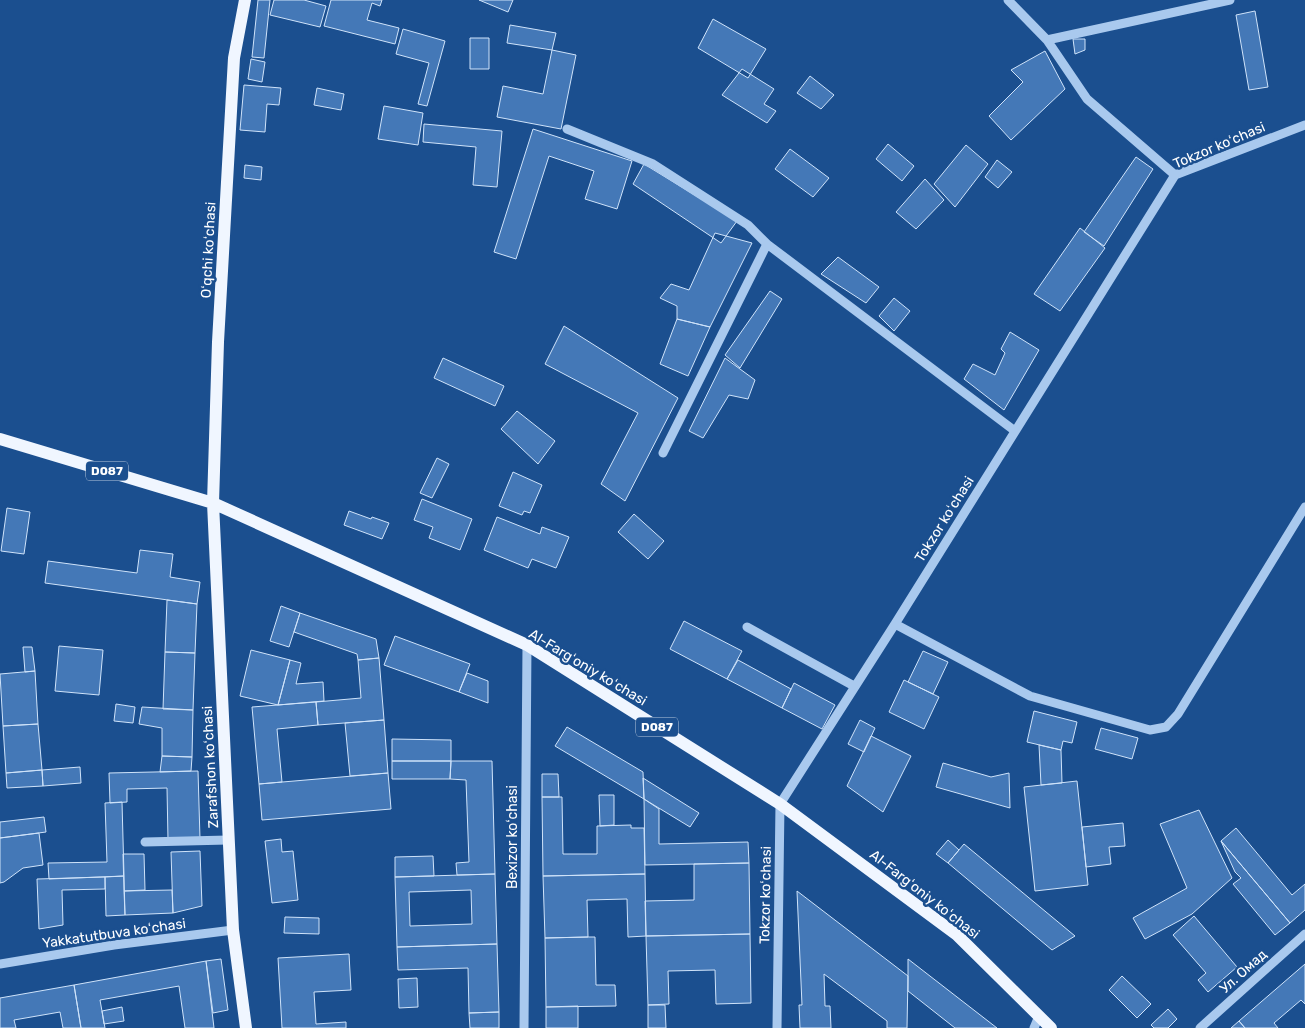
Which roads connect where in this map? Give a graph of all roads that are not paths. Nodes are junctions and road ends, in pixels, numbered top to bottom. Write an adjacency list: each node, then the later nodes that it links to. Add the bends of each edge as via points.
1 (245, 0): 12 (main road, Oʻqchi koʻchasi, via 234,58 218,342)
2 (1008, 0): 4 (street)
3 (1230, 0): 4 (street)
4 (1047, 40): 7 (street, via 1087,99)
5 (1305, 125): 7 (street, Tokzor koʻchasi)
6 (567, 129): 8 (street, via 653,164 748,225)
7 (1175, 175): 9 (street, Tokzor koʻchasi)
8 (767, 244): 9 (street); 11 (street)
9 (1014, 430): 14 (street, Tokzor koʻchasi)
10 (0, 440): 12 (main road, D087)
11 (663, 453)
12 (213, 503): 16 (main road, Al-Fargʻoniy koʻchasi / D087); 19 (main road, Zarafshon koʻchasi)
13 (1305, 507): 14 (street, via 1178,714 1166,727 1150,730 1030,696)
14 (895, 624): 17 (street, Tokzor koʻchasi)
15 (748, 627): 17 (street)
16 (527, 645): 18 (main road, Al-Fargʻoniy koʻchasi / D087); 26 (street, Bexizor koʻchasi)
17 (854, 686): 18 (street, Tokzor koʻchasi)
18 (780, 804): 24 (main road, Al-Fargʻoniy koʻchasi / D087, via 957,935); 27 (street, Tokzor koʻchasi)
19 (228, 840): 20 (street); 21 (main road, Zarafshon koʻchasi)
20 (146, 842)
21 (233, 930): 23 (street, Yakkatutbuva koʻchasi); 25 (main road, Zarafshon koʻchasi)
22 (1305, 934): 29 (street, Ул. Омад)
23 (0, 964)
24 (1036, 1022): 28 (main road, Al-Fargʻoniy koʻchasi / D087)
25 (246, 1028)
26 (524, 1028)
27 (778, 1028)
28 (1051, 1028)
29 (1200, 1028)

